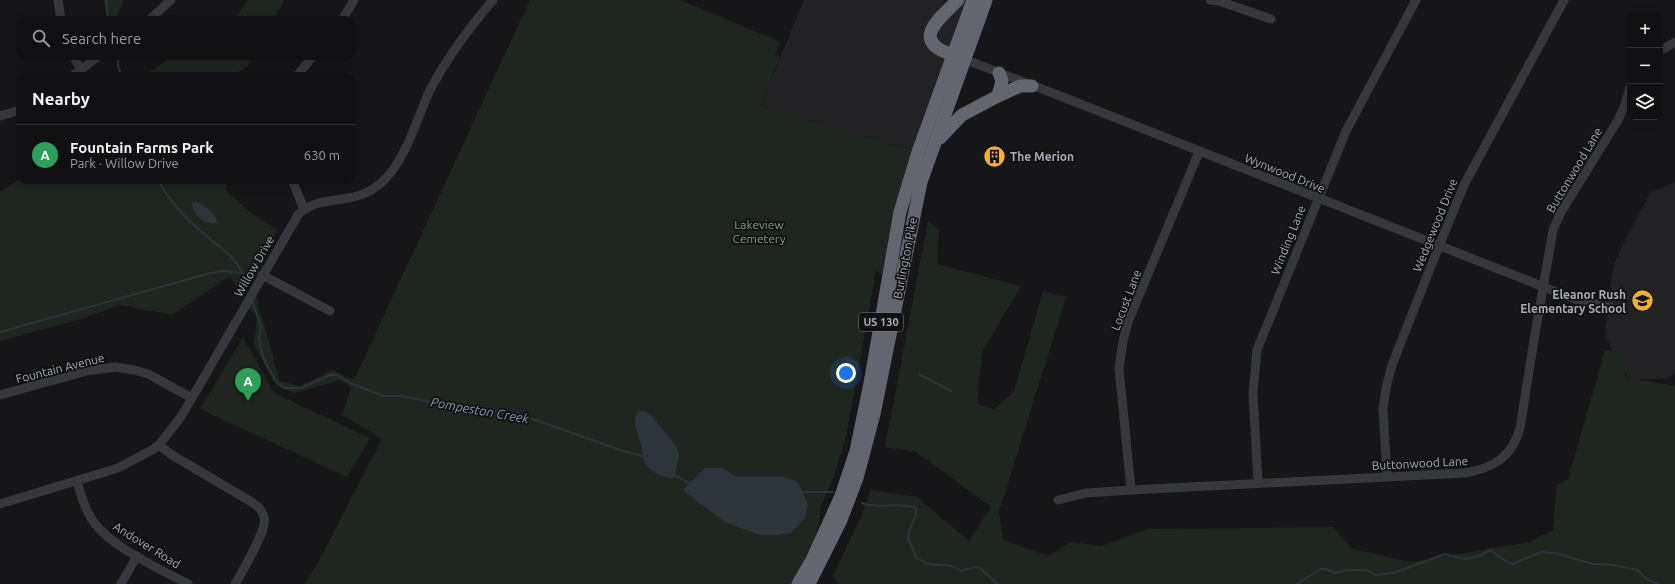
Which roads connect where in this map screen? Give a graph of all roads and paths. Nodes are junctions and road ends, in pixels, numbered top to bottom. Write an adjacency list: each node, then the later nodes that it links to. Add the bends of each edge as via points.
1 (58, 0): 11 (street)
2 (171, 0): 12 (street)
3 (354, 0): 13 (street)
4 (493, 0): 34 (street, via 466,33 430,91 390,174 381,183 358,196 318,202)
5 (958, 0): 17 (highway, via 931,28 931,39 935,47)
6 (973, 0): 17 (highway, Burlington Pike / US 130)
7 (986, 0): 17 (highway, Burlington Pike / US 130)
8 (1210, 0): 14 (street)
9 (1416, 0): 33 (street, Winding Lane, via 1346,131)
10 (1564, 0): 35 (street, Wedgewood Drive, via 1475,162)
11 (60, 16)
12 (153, 16)
13 (344, 16)
14 (1271, 18)
15 (1675, 42): 16 (street)
16 (1663, 49)
17 (959, 57): 24 (street, Wynwood Drive); 30 (highway, Burlington Pike / US 130); 53 (highway, Burlington Pike / US 130, via 918,152 900,212 856,451 841,496 812,560)
18 (75, 60): 21 (street)
19 (94, 60): 21 (street)
20 (310, 60): 23 (street)
21 (81, 69): 22 (street)
22 (77, 72)
23 (300, 72)
24 (999, 73): 25 (street, Wynwood Drive); 26 (highway, via 1002,82)
25 (1032, 86): 26 (highway, via 1020,86); 31 (street, Wynwood Drive)
26 (998, 96): 30 (highway, via 962,116)
27 (1627, 98): 37 (street, Buttonwood Lane, via 1618,120 1560,214 1553,230)
28 (16, 111): 29 (street)
29 (0, 116)
30 (935, 144): 54 (highway, Burlington Pike / US 130, via 921,182 864,457 841,520)
31 (1199, 152): 33 (street, Wynwood Drive); 46 (street, Locust Lane, via 1128,322 1123,341 1119,368)
32 (294, 184): 34 (street)
33 (1318, 198): 35 (street, Wynwood Drive); 45 (street, Winding Lane, via 1257,350 1253,394)
34 (304, 209): 36 (street, Willow Drive)
35 (1438, 246): 37 (street, Wynwood Drive); 43 (street, Wedgewood Drive, via 1392,365 1386,388 1383,410)
36 (262, 275): 39 (street); 41 (street, Willow Drive)
37 (1544, 287): 38 (street, Wynwood Drive, via 1577,300); 43 (street, Buttonwood Lane, via 1520,428 1517,441 1509,452 1494,465 1481,470)
38 (1610, 307)
39 (330, 311)
40 (0, 395): 41 (street, Fountain Avenue, via 87,371 115,367 148,374)
41 (192, 398): 42 (street, Willow Drive)
42 (159, 445): 44 (street, Willow Drive, via 118,468); 52 (street, via 250,501 262,512 264,528)
43 (1387, 477): 45 (street, Buttonwood Lane)
44 (77, 481): 48 (street, Willow Drive); 49 (street, Andover Road, via 92,520 108,537)
45 (1258, 482): 46 (street, Buttonwood Lane)
46 (1131, 490): 47 (street, Buttonwood Lane, via 1086,493)
47 (1058, 500)
48 (0, 504)
49 (137, 556): 50 (street); 51 (street, Andover Road)
50 (121, 584)
51 (188, 584)
52 (234, 584)
53 (798, 584)
54 (809, 584)

